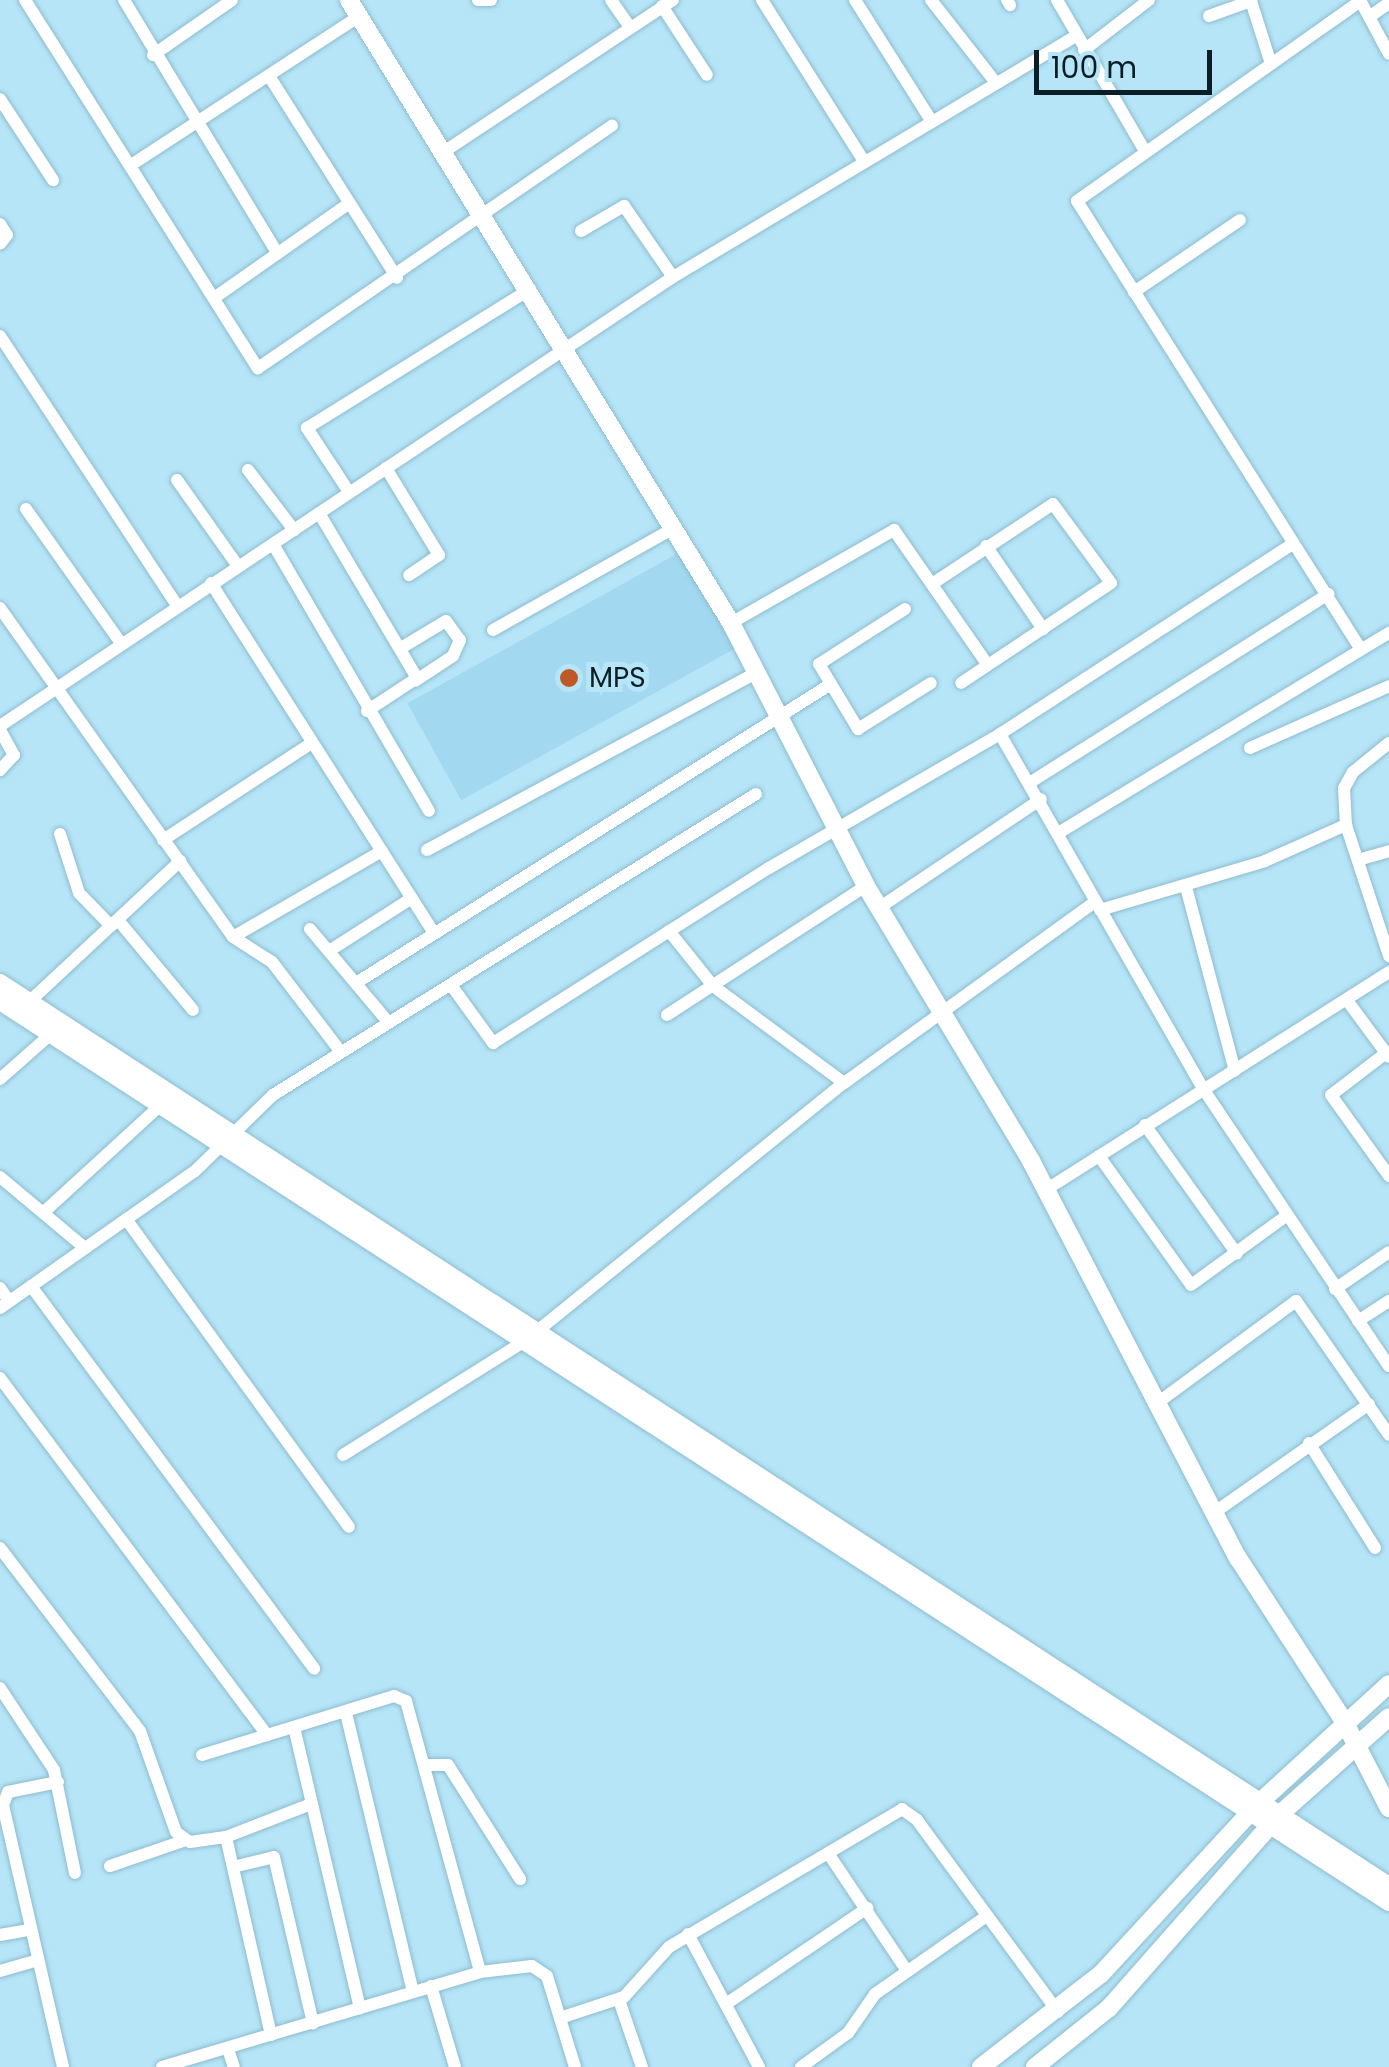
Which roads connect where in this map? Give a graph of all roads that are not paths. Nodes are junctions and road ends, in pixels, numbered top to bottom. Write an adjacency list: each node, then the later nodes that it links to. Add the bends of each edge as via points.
1 (25, 0): 35 (street)
2 (124, 0): 23 (street)
3 (232, 0): 23 (street)
4 (478, 0): 5 (street)
5 (490, 0)
6 (612, 0): 19 (street)
7 (762, 0): 34 (street)
8 (855, 0): 30 (street)
9 (931, 0): 27 (street)
10 (1057, 0): 20 (street)
11 (1149, 0): 21 (street)
12 (1360, 0): 18 (street); 24 (street)
13 (667, 3): 19 (street); 25 (street)
14 (1389, 4): 18 (street)
15 (1224, 5): 17 (street); 24 (street, via 1251,1)
16 (354, 8): 26 (street); 33 (main road)
17 (1208, 16)
18 (1369, 17): 22 (street)
19 (629, 26): 33 (street)
20 (1076, 36): 21 (street); 27 (street)
21 (1084, 50): 32 (street)
22 (1389, 54)
23 (154, 55): 29 (street)
24 (1270, 61): 32 (street)
25 (707, 75)
26 (269, 76): 29 (street); 37 (street)
27 (996, 84): 30 (street)
28 (0, 99): 36 (street)
29 (199, 122): 35 (street); 43 (street)
30 (932, 122): 34 (street)
31 (612, 126): 38 (street)
32 (1145, 151): 47 (street, via 1077,200)
33 (442, 153): 38 (main road)
34 (863, 160): 44 (street)
35 (131, 165): 48 (street)
36 (53, 180)
37 (348, 204): 43 (street); 45 (street)
38 (481, 216): 45 (street); 46 (main road)
39 (1240, 220): 47 (street)
40 (0, 224): 42 (street, via 6,235)
41 (582, 231): 44 (street, via 624,206)
42 (0, 244)
43 (278, 253): 48 (street)
44 (672, 277): 50 (street)
45 (397, 278): 48 (street, via 258,368)
46 (530, 289): 50 (main road); 54 (street, via 307,428)
47 (1134, 292): 60 (street)
48 (214, 298)
49 (0, 336): 67 (street)
50 (565, 347): 51 (street); 57 (main road)
51 (386, 468): 54 (street); 63 (street, via 439,554)
52 (248, 470): 58 (street)
53 (177, 480): 62 (street)
54 (349, 492): 56 (street)
55 (26, 509): 74 (street)
56 (319, 512): 58 (street); 75 (street)
57 (674, 528): 70 (main road); 72 (street)
58 (294, 530): 59 (street)
59 (273, 544): 62 (street); 85 (street)
60 (1293, 544): 66 (street); 88 (street)
61 (986, 546): 64 (street); 71 (street); 71 (street, via 1056,504 1110,581)
62 (238, 566): 65 (street)
63 (409, 575)
64 (935, 582): 70 (street, via 894,530); 77 (street)
65 (211, 583): 67 (street); 89 (street)
66 (1328, 594): 76 (street); 93 (street)
67 (178, 605): 74 (street)
68 (0, 608): 83 (street)
69 (905, 609): 81 (street, via 820,662)
70 (731, 623): 78 (main road)
71 (1043, 629): 77 (street)
72 (492, 630)
73 (1389, 634): 76 (street)
74 (121, 643): 83 (street)
75 (401, 648): 79 (street); 79 (street, via 446,621 460,640 454,656)
76 (1360, 648): 99 (street)
77 (986, 664): 80 (street)
78 (756, 673): 86 (main road); 103 (street)
79 (416, 681): 85 (street)
80 (961, 682)
81 (831, 684): 82 (street, via 860,729); 86 (street)
82 (932, 684)
83 (57, 686): 87 (street); 101 (street)
84 (1389, 686): 91 (street)
85 (367, 711): 96 (street)
86 (778, 715): 98 (main road); 115 (street)
87 (0, 728): 92 (street, via 14,755)
88 (1000, 734): 93 (street); 98 (street)
89 (312, 743): 101 (street); 102 (street)
90 (1389, 744): 97 (street, via 1345,783)
91 (1250, 748)
92 (0, 770)
93 (1031, 782): 95 (street)
94 (756, 794): 122 (street)
95 (1041, 798): 99 (street); 111 (street)
96 (430, 811)
97 (1346, 826): 106 (street); 108 (street)
98 (839, 830): 107 (main road); 114 (street)
99 (1060, 832): 110 (street)
100 (60, 834): 112 (street, via 79,893)
101 (163, 840): 105 (street)
102 (382, 850): 109 (street); 116 (street)
103 (428, 850)
104 (1389, 851): 106 (street)
105 (180, 860): 112 (street); 116 (street)
106 (1358, 860): 118 (street)
107 (866, 886): 111 (main road); 123 (street)
108 (1186, 887): 110 (street); 134 (street)
109 (412, 898): 115 (street); 117 (street)
110 (1097, 906): 128 (street); 137 (street)
111 (879, 908): 128 (main road)
112 (114, 923): 125 (street); 127 (street)
113 (310, 929): 117 (street)
114 (668, 931): 122 (street, via 493,1043); 123 (street)
115 (434, 933): 121 (street)
116 (233, 937): 132 (street, via 272,962)
117 (330, 950): 121 (street)
118 (1389, 956)
119 (1389, 972): 126 (street)
120 (0, 983): 125 (main road)
121 (356, 983): 130 (street)
122 (451, 984): 130 (street)
123 (713, 986): 129 (street); 136 (street)
124 (0, 1002): 131 (main road)
125 (29, 1002): 138 (main road)
126 (1349, 1002): 133 (street); 134 (street)
127 (193, 1010)
128 (937, 1013): 136 (street); 144 (main road)
129 (667, 1016)
130 (388, 1022): 132 (street)
131 (51, 1034): 135 (street); 138 (main road)
132 (340, 1051): 140 (street)
133 (1387, 1055): 142 (street, via 1331,1095)
134 (1235, 1071): 137 (street)
135 (0, 1079)
136 (844, 1083): 157 (street)
137 (1202, 1087): 139 (street); 146 (street)
138 (166, 1100): 140 (main road); 145 (street)
139 (1145, 1126): 141 (street); 150 (street)
140 (227, 1137): 147 (street, via 195,1171); 157 (main road)
141 (1099, 1156): 144 (street); 150 (street, via 1188,1284)
142 (1389, 1176)
143 (0, 1177): 145 (street)
144 (1044, 1191): 160 (main road)
145 (44, 1212): 148 (street)
146 (1286, 1216): 150 (street); 153 (street)
147 (126, 1219): 148 (street); 166 (street)
148 (85, 1248): 151 (street)
149 (1389, 1252): 153 (street)
150 (1238, 1254)
151 (31, 1286): 155 (street); 169 (street)
152 (0, 1288): 155 (street)
153 (1335, 1289): 156 (street)
154 (1389, 1301): 156 (street)
155 (5, 1304)
156 (1358, 1321): 158 (street)
157 (529, 1336): 164 (street); 182 (main road)
158 (1389, 1366)
159 (0, 1378): 176 (street)
160 (1160, 1401): 161 (street, via 1296,1301); 165 (main road)
161 (1369, 1404): 162 (street); 163 (street)
162 (1389, 1435)
163 (1309, 1444): 165 (street); 168 (street)
164 (343, 1455)
165 (1214, 1512): 174 (main road)
166 (349, 1527)
167 (0, 1548): 186 (street, via 140,1731 176,1832)
168 (1375, 1548)
169 (314, 1669)
170 (1389, 1684): 174 (main road)
171 (0, 1688): 180 (street)
172 (346, 1713): 175 (street); 179 (street, via 400,1696); 204 (street)
173 (1389, 1717): 177 (main road)
174 (1344, 1721): 177 (main road); 182 (main road)
175 (294, 1727): 176 (street); 181 (street)
176 (267, 1735): 178 (street)
177 (1356, 1742): 183 (main road); 184 (main road)
178 (202, 1754)
179 (424, 1764): 191 (street, via 448,1765); 202 (street)
180 (58, 1782): 190 (street); 196 (street, via 4,1796)
181 (311, 1804): 185 (street); 207 (street)
182 (1255, 1807): 184 (main road); 208 (main road)
183 (1389, 1808)
184 (1275, 1820): 192 (main road); 193 (main road); 222 (main road, via 1109,2008)
185 (226, 1836): 186 (street); 189 (street)
186 (186, 1840): 188 (street)
187 (828, 1852): 194 (street); 195 (street, via 902,1808); 197 (street)
188 (110, 1866)
189 (233, 1867): 210 (street, via 268,1856 276,1861); 211 (street)
190 (75, 1872)
191 (520, 1879)
192 (1389, 1885)
193 (1389, 1902)
194 (867, 1908): 201 (street); 206 (street)
195 (987, 1916): 201 (street); 208 (street)
196 (28, 1930): 198 (street); 199 (street)
197 (688, 1934): 205 (street, via 652,1960); 206 (street)
198 (0, 1936)
199 (36, 1961): 200 (street); 213 (street)
200 (0, 1971)
201 (907, 1971): 220 (street, via 866,2002 848,2034)
202 (480, 1972): 203 (street); 209 (street, via 540,1969)
203 (431, 1986): 204 (street); 216 (street)
204 (413, 1992): 207 (street)
205 (619, 2000): 209 (street); 218 (street)
206 (726, 2004): 219 (street)
207 (360, 2008): 210 (street)
208 (1058, 2012): 221 (main road)
209 (560, 2018): 217 (street)
210 (314, 2023): 211 (street)
211 (271, 2035): 212 (street)
212 (228, 2048): 214 (street); 215 (street)
213 (63, 2067)
214 (162, 2067)
215 (234, 2067)
216 (455, 2067)
217 (575, 2067)
218 (642, 2067)
219 (759, 2067)
220 (801, 2067)
221 (981, 2067)
222 (1034, 2067)

